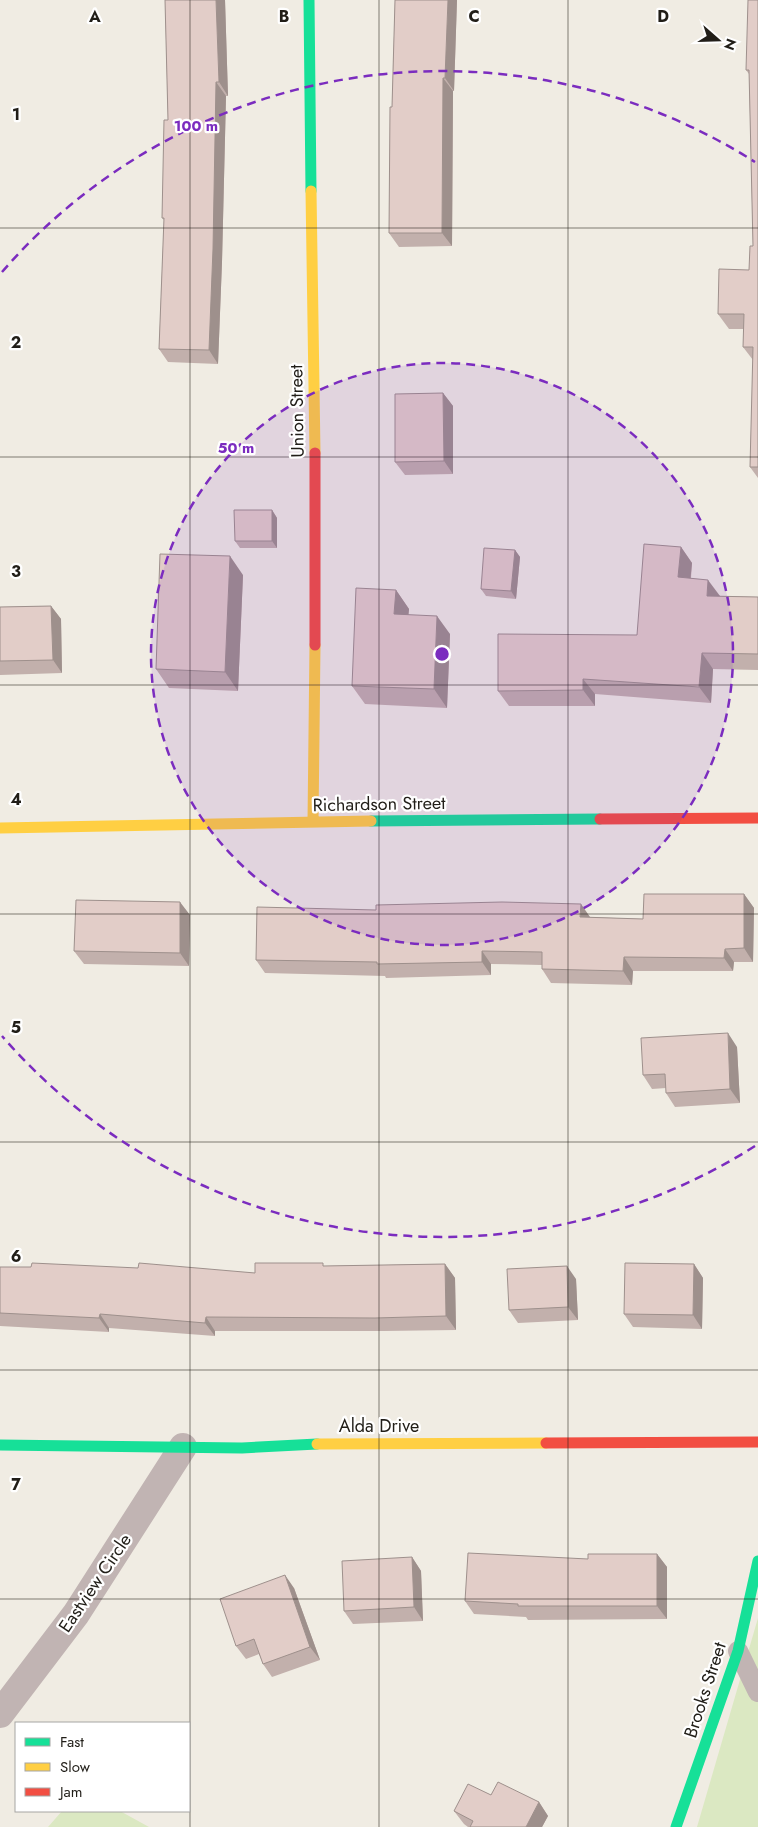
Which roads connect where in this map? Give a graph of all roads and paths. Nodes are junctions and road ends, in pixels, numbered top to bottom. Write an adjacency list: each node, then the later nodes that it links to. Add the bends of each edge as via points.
1 (309, 0): 3 (street, Union Street, via 316,478)
2 (758, 818): 3 (street, Richardson Street)
3 (312, 822): 4 (street, Richardson Street)
4 (0, 828)
5 (758, 1442): 7 (street, Alda Drive)
6 (0, 1445): 7 (street, Alda Drive)
7 (183, 1447): 11 (street, Eastview Circle, via 76,1614)
8 (758, 1560): 9 (street, Brooks Street)
9 (738, 1651): 10 (lane); 12 (street, Brooks Street)
10 (758, 1692)
11 (0, 1714)
12 (676, 1827)

